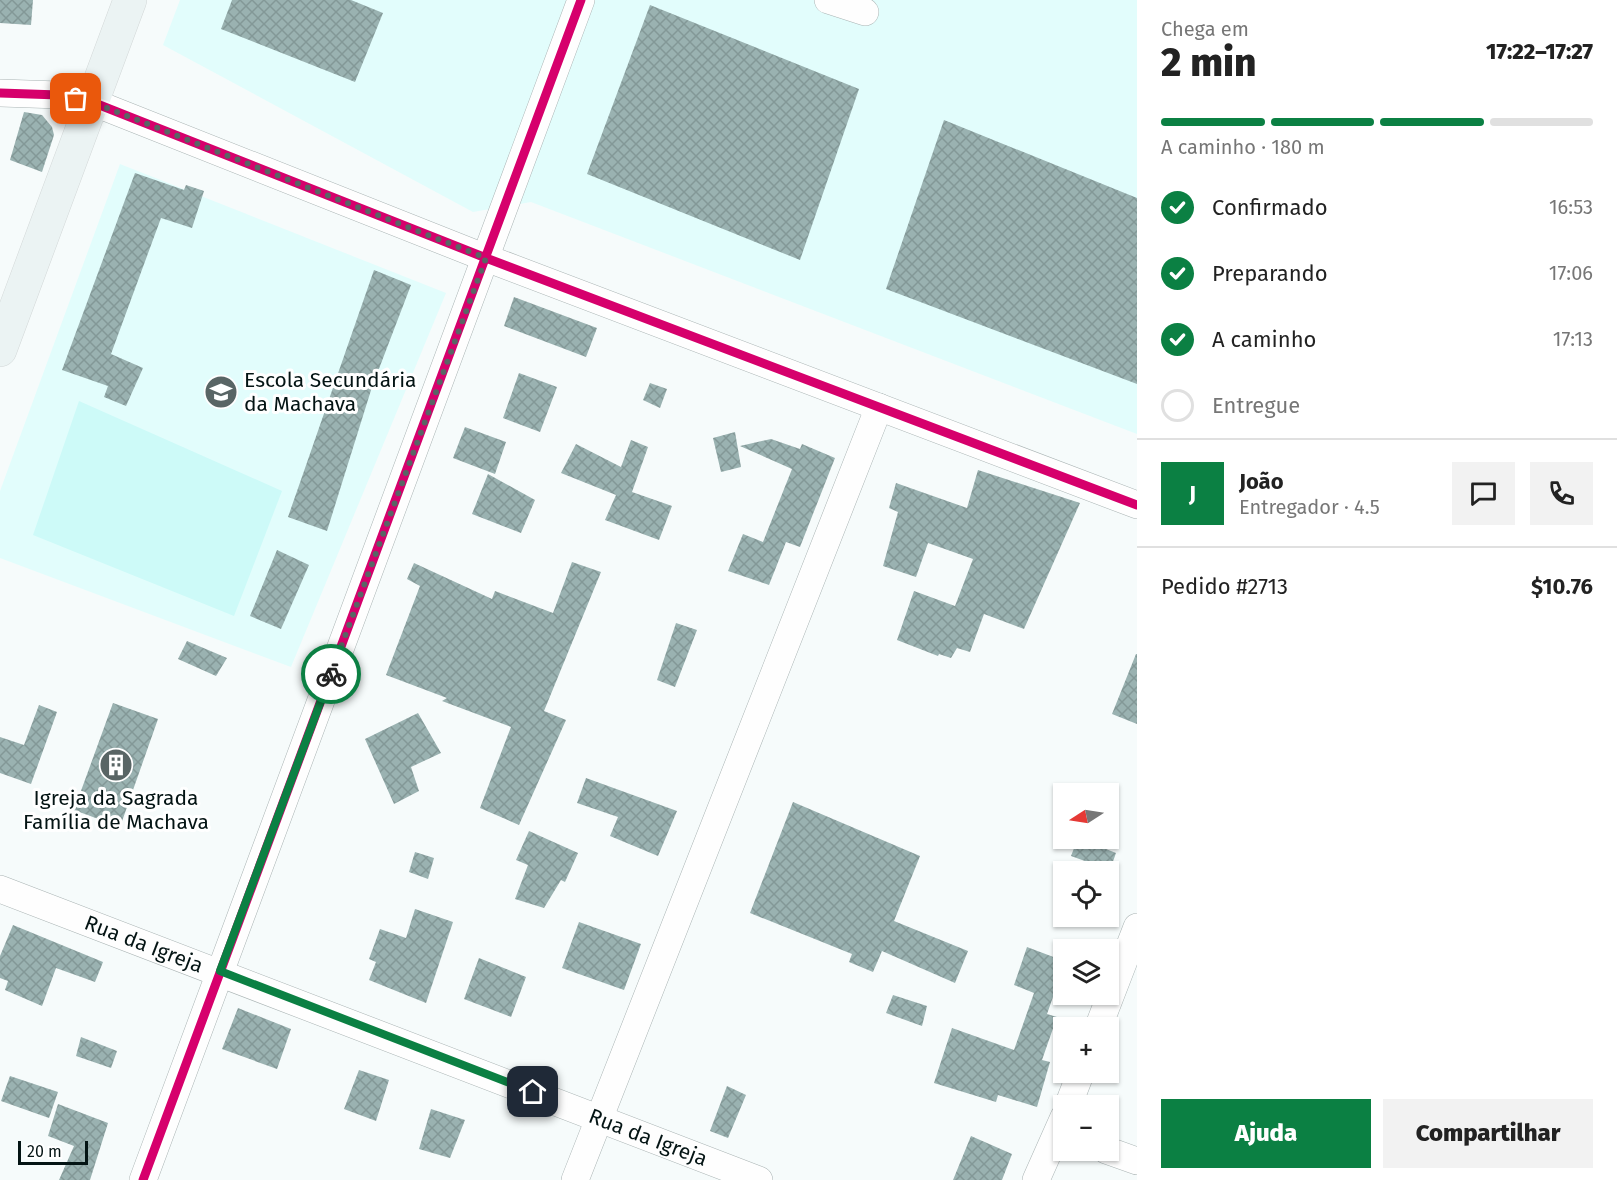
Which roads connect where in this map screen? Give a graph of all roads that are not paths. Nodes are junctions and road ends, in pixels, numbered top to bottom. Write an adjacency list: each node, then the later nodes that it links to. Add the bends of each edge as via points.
1 (130, 0): 6 (main road)
2 (582, 0): 7 (street)
3 (828, 0): 4 (street)
4 (865, 12)
5 (0, 93): 6 (street, via 59,95)
6 (92, 102): 7 (street); 8 (main road)
7 (486, 258): 9 (street); 13 (street)
8 (0, 350)
9 (879, 407): 10 (street); 15 (street)
10 (1137, 505)
11 (0, 889): 13 (street, Rua da Igreja)
12 (1137, 927): 14 (street)
13 (220, 971): 15 (street, Rua da Igreja); 19 (street)
14 (1102, 1017)
15 (600, 1117): 20 (street); 21 (street, Rua da Igreja)
16 (1053, 1145): 22 (street)
17 (1119, 1154): 18 (street)
18 (1137, 1161)
19 (143, 1180)
20 (575, 1180)
21 (759, 1180)
22 (1036, 1180)

